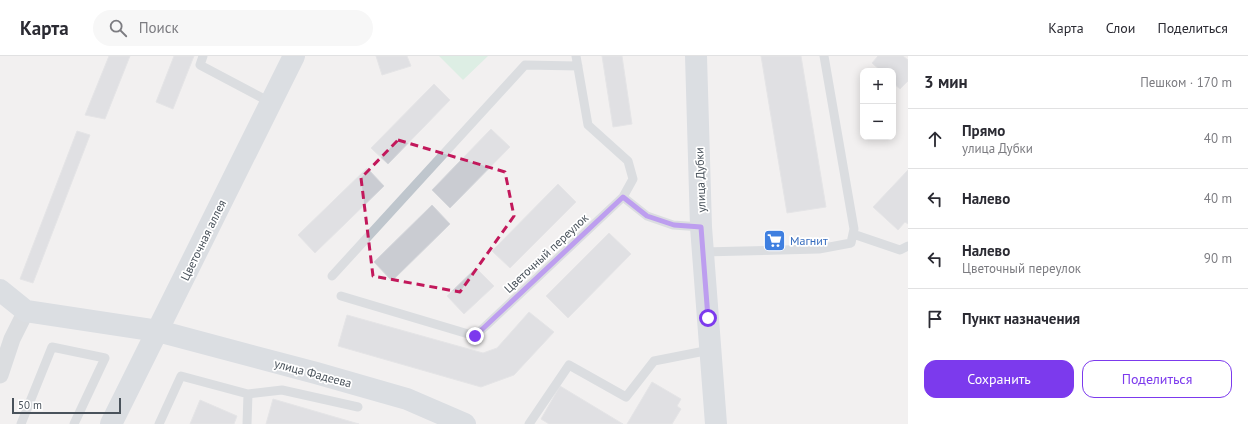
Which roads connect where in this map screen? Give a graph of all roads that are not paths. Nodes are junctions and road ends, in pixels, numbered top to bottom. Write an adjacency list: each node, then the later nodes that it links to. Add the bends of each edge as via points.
1 (203, 56): 7 (lane, via 200,65)
2 (294, 56): 7 (street, Цветочная аллея)
3 (576, 56): 6 (lane, Цветочный переулок)
4 (696, 56): 9 (street, улица Дубки)
5 (824, 56): 10 (lane)
6 (578, 66): 8 (lane, Цветочный переулок, via 588,125 628,161 633,179); 13 (lane, via 525,65)
7 (270, 102): 17 (street, Цветочная аллея)
8 (623, 197): 9 (lane, via 647,216 674,225); 15 (lane, Цветочный переулок, via 475,336)
9 (701, 227): 12 (street, улица Дубки)
10 (853, 234): 11 (lane, via 900,250); 12 (lane, via 851,243 818,249)
11 (908, 246)
12 (703, 252): 18 (street, улица Дубки)
13 (332, 276)
14 (0, 290): 16 (street)
15 (341, 296)
16 (26, 311): 17 (street, улица Фадеева); 19 (street, via 12,339)
17 (158, 331): 24 (street, Цветочная аллея); 27 (street, улица Фадеева, via 407,400)
18 (710, 350): 28 (lane, via 654,361 626,397 569,365); 29 (street, улица Дубки)
19 (0, 375)
20 (248, 394): 21 (lane, via 282,390); 25 (lane, via 181,376); 26 (lane)
21 (358, 407)
22 (21, 424): 23 (lane, via 52,347 105,358)
23 (74, 424)
24 (111, 424)
25 (159, 424)
26 (247, 424)
27 (465, 424)
28 (529, 424)
29 (716, 424)

